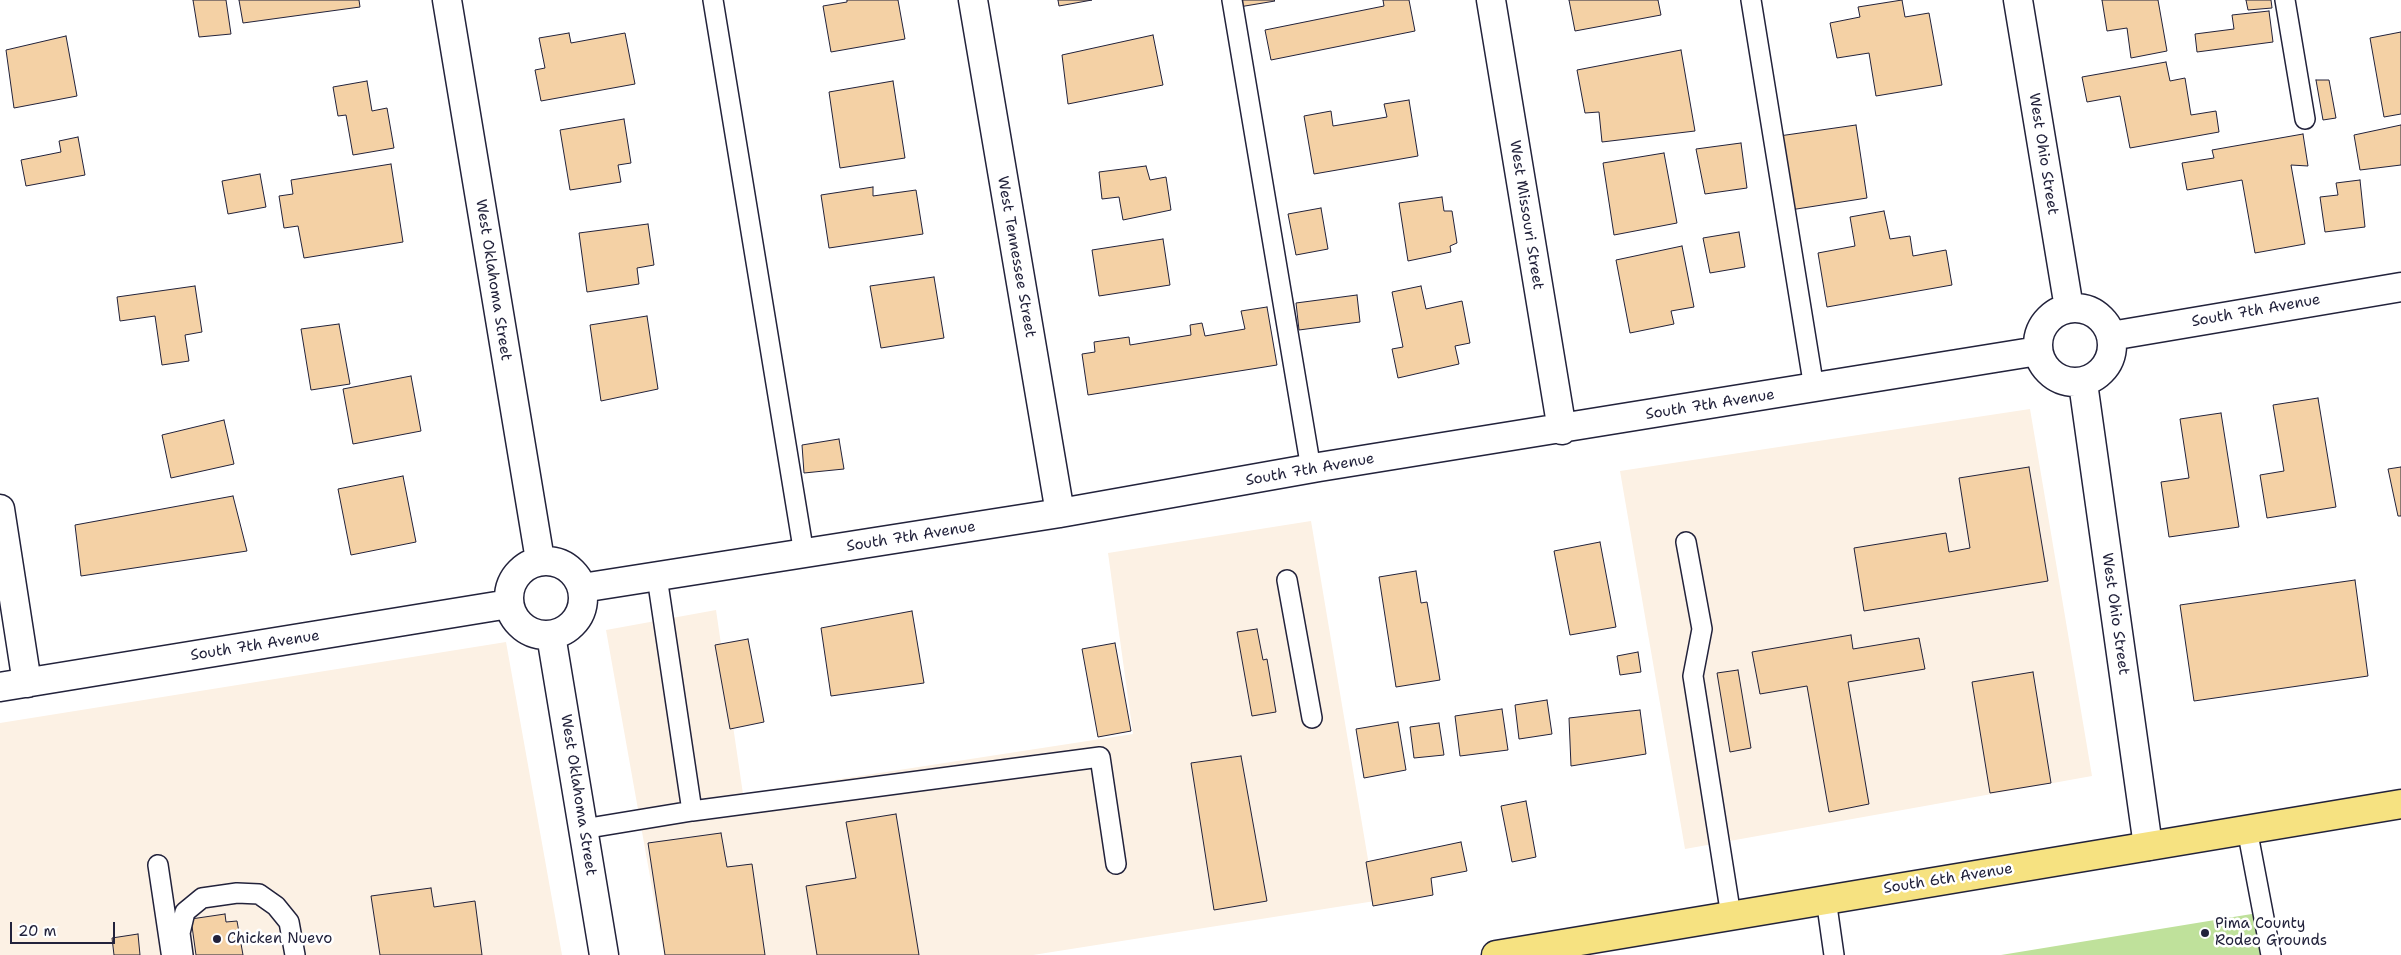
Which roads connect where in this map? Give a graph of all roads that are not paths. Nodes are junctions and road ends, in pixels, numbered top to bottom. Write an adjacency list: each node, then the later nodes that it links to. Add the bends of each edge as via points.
1 (447, 0): 22 (street, West Oklahoma Street)
2 (713, 0): 21 (lane)
3 (973, 0): 19 (street, West Tennessee Street)
4 (1232, 0): 17 (lane)
5 (1491, 0): 16 (street, West Missouri Street)
6 (1751, 0): 15 (lane)
7 (2018, 0): 11 (street, West Ohio Street)
8 (2285, 0): 9 (lane)
9 (2304, 119)
10 (2401, 287): 12 (street, South 7th Avenue)
11 (2069, 308): 12 (street, via 2080,308 2100,317); 13 (street, via 2053,316 2042,329)
12 (2112, 336): 14 (street, via 2113,346 2107,366 2101,374)
13 (2038, 351): 14 (street, via 2054,376 2063,381); 15 (street, South 7th Avenue)
14 (2083, 382): 35 (street, West Ohio Street)
15 (1814, 388): 16 (street, South 7th Avenue)
16 (1562, 430): 17 (street, South 7th Avenue)
17 (1311, 469): 19 (street, South 7th Avenue)
18 (0, 509): 28 (street)
19 (1060, 513): 21 (street, South 7th Avenue)
20 (1686, 542): 39 (lane, via 1702,629 1693,676)
21 (804, 554): 23 (street, South 7th Avenue)
22 (540, 560): 25 (street, via 561,563 578,578); 26 (street, via 528,565 513,581)
23 (657, 577): 25 (street, South 7th Avenue); 32 (lane)
24 (1287, 580): 30 (lane)
25 (582, 588): 27 (street, via 582,609 577,619 570,627)
26 (509, 604): 27 (street, via 524,628 541,635); 28 (street, South 7th Avenue)
27 (551, 635): 33 (street, West Oklahoma Street)
28 (27, 683): 29 (street, South 7th Avenue)
29 (0, 687)
30 (1312, 718)
31 (2401, 804): 34 (main road, South 6th Avenue)
32 (692, 811): 33 (lane); 36 (lane, via 1100,757)
33 (583, 829): 43 (street, West Oklahoma Street)
34 (2246, 830): 35 (main road, South 6th Avenue); 46 (lane)
35 (2148, 846): 38 (main road, South 6th Avenue)
36 (1116, 864)
37 (158, 865): 40 (lane)
38 (1826, 899): 39 (main road, South 6th Avenue); 45 (lane)
39 (1731, 916): 44 (main road, South 6th Avenue)
40 (172, 955)
41 (184, 955): 42 (lane, via 180,933 185,912 202,898 237,893 258,894 276,906 289,922)
42 (295, 955)
43 (604, 955)
44 (1496, 955)
45 (1834, 955)
46 (2271, 955)

